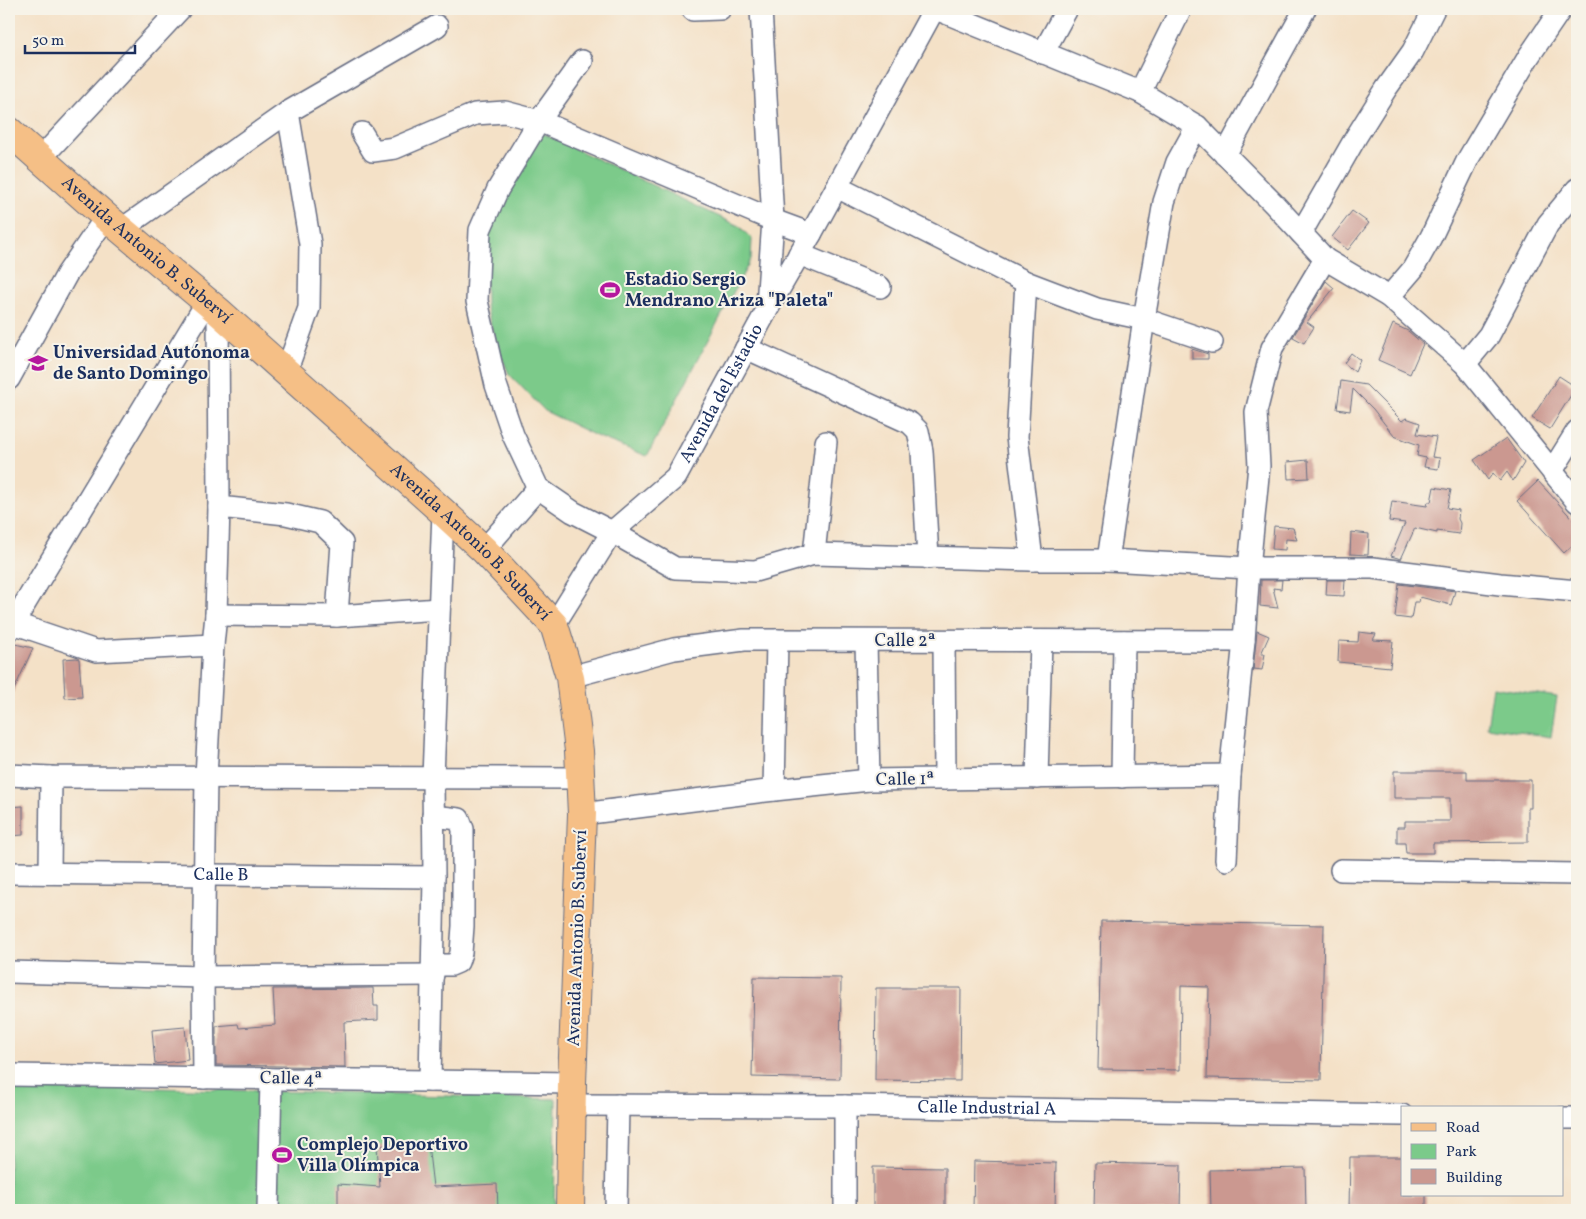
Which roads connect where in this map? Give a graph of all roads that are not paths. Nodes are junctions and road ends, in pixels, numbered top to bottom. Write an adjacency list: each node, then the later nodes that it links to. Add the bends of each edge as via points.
1 (180, 9): 21 (street)
2 (720, 9): 10 (street)
3 (761, 9): 24 (street)
4 (935, 9): 12 (street); 22 (street, Avenida del Estadio)
5 (1067, 9): 12 (street)
6 (1180, 9): 14 (street)
7 (1305, 9): 20 (street)
8 (1434, 9): 26 (street, via 1413,51 1356,137)
9 (1561, 9): 32 (street, via 1468,159 1413,269)
10 (694, 10)
11 (437, 26): 15 (street)
12 (1043, 53): 14 (street)
13 (582, 61): 16 (street)
14 (1140, 92): 17 (street)
15 (288, 112): 25 (street); 39 (street, via 310,244 309,308)
16 (539, 121): 19 (street, via 505,112 475,114 395,148 374,151); 24 (street); 44 (street, via 498,189 480,230 478,292 496,385 513,435)
17 (1196, 126): 20 (street); 35 (street, via 1177,162 1164,202)
18 (9, 131): 21 (main road, Avenida Antonio B. Suberví)
19 (362, 133)
20 (1225, 155): 26 (street)
21 (40, 159): 25 (main road, Avenida Antonio B. Suberví)
22 (836, 187): 27 (street, Avenida del Estadio); 30 (street)
23 (1577, 189): 38 (street, via 1548,224 1489,335)
24 (773, 220): 27 (street); 34 (street)
25 (114, 223): 33 (main road, Avenida Antonio B. Suberví); 40 (street, via 67,274)
26 (1301, 233): 29 (street)
27 (811, 234): 28 (street, Avenida del Estadio)
28 (799, 254): 31 (street); 34 (street, Avenida del Estadio)
29 (1324, 259): 32 (street); 54 (street, via 1272,348 1256,412 1260,466)
30 (1026, 282): 35 (street, via 1097,309); 52 (street, via 1017,437)
31 (880, 287)
32 (1389, 297): 38 (street)
33 (213, 307): 39 (main road, Avenida Antonio B. Suberví); 46 (street); 60 (street)
34 (766, 310): 37 (street, Avenida del Estadio)
35 (1144, 319): 36 (street); 53 (street)
36 (1212, 342)
37 (746, 348): 48 (street, Avenida del Estadio, via 676,477); 51 (street, via 910,423 918,431)
38 (1465, 364): 43 (street)
39 (286, 372): 47 (main road, Avenida Antonio B. Suberví)
40 (9, 379)
41 (1577, 430): 43 (street)
42 (826, 442): 50 (street)
43 (1552, 471): 45 (street)
44 (538, 488): 48 (street, via 573,512); 49 (street)
45 (1577, 502)
46 (218, 507): 57 (street); 58 (street, via 286,514 320,522 342,543)
47 (443, 512): 49 (main road, Avenida Antonio B. Suberví); 56 (street)
48 (612, 532): 50 (street, via 675,568 755,571); 59 (street, Avenida del Estadio)
49 (484, 550): 59 (main road, Avenida Antonio B. Suberví)
50 (814, 554): 51 (street)
51 (928, 558): 52 (street)
52 (1032, 560): 53 (street)
53 (1108, 560): 54 (street)
54 (1249, 568): 55 (street, via 1373,568); 65 (street)
55 (1577, 591)
56 (439, 609): 58 (street); 74 (street)
57 (216, 614): 58 (street); 67 (street)
58 (336, 616)
59 (554, 625): 68 (main road, Avenida Antonio B. Suberví)
60 (11, 626): 67 (street, via 96,651)
61 (777, 640): 62 (street, Calle 2ª); 68 (street, Calle 2ª, via 744,640 674,649); 79 (street)
62 (866, 641): 63 (street, Calle 2ª); 78 (street)
63 (944, 641): 66 (street, Calle 2ª); 77 (street)
64 (1124, 641): 65 (street, Calle 2ª); 66 (street, Calle 2ª); 72 (street)
65 (1244, 641): 70 (street)
66 (1041, 642): 76 (street)
67 (212, 645): 73 (street)
68 (570, 676): 75 (main road, Avenida Antonio B. Suberví)
69 (9, 774): 71 (street)
70 (1230, 775): 72 (street, Calle 1ª); 82 (street)
71 (51, 777): 73 (street); 85 (street)
72 (1122, 777): 76 (street, Calle 1ª)
73 (206, 778): 74 (street); 87 (street)
74 (433, 778): 75 (street); 81 (street)
75 (580, 778): 80 (main road, Avenida Antonio B. Suberví)
76 (1037, 778): 77 (street, Calle 1ª)
77 (946, 779): 78 (street, Calle 1ª)
78 (869, 780): 79 (street, Calle 1ª)
79 (774, 790): 80 (street, Calle 1ª)
80 (582, 814): 96 (main road, Avenida Antonio B. Suberví)
81 (433, 816): 88 (street); 89 (street, via 459,818 464,829 461,952 458,962)
82 (1226, 860)
83 (1341, 870): 86 (street)
84 (9, 873): 85 (street, Calle B)
85 (50, 873): 87 (street, Calle B)
86 (1577, 874)
87 (206, 875): 88 (street, Calle B); 91 (street)
88 (434, 877): 89 (street)
89 (433, 970): 91 (street); 95 (street)
90 (9, 972): 91 (street)
91 (203, 977): 93 (street)
92 (9, 1075): 93 (street, Calle 4ª)
93 (204, 1078): 94 (street, Calle 4ª)
94 (272, 1078): 95 (street, Calle 4ª); 102 (street)
95 (430, 1081): 96 (street, Calle 4ª)
96 (572, 1094): 97 (street, Calle Industrial A); 103 (main road, Avenida Antonio B. Suberví)
97 (618, 1105): 98 (street, Calle Industrial A); 104 (street)
98 (845, 1106): 99 (street, Calle Industrial A); 105 (street)
99 (1401, 1115)
100 (1564, 1118): 101 (street)
101 (1577, 1118)
102 (268, 1210)
103 (570, 1210)
104 (616, 1210)
105 (845, 1210)

